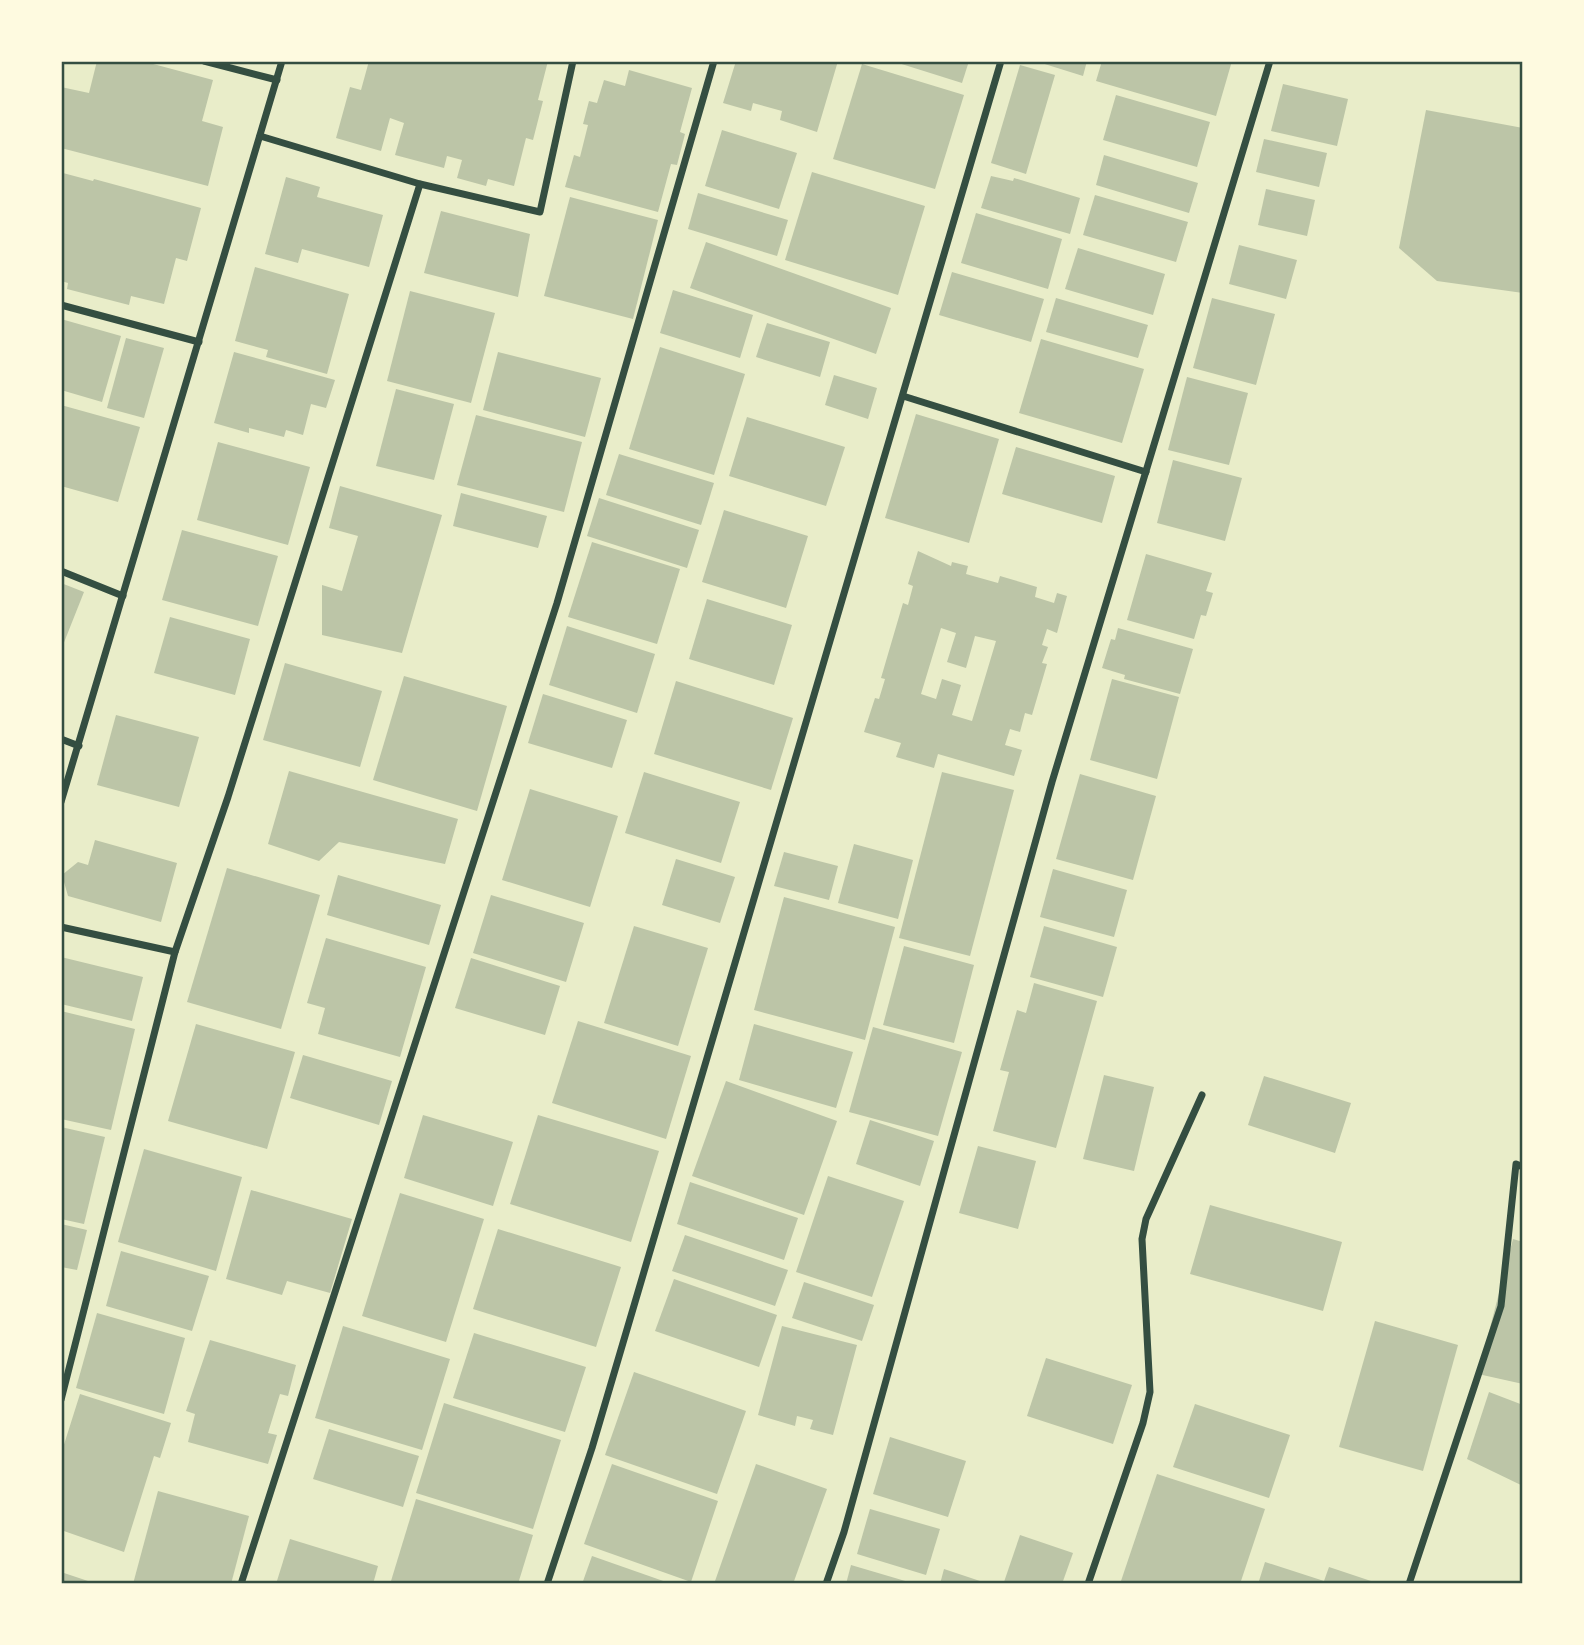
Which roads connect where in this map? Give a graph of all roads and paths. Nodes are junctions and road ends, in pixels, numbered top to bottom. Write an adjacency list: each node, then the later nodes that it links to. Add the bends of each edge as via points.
1 (204, 61): 7 (street)
2 (282, 61): 7 (street)
3 (573, 61): 9 (street, via 540,212)
4 (714, 61): 24 (street, via 558,603)
5 (1001, 61): 12 (street)
6 (1270, 61): 13 (street)
7 (277, 80): 8 (street)
8 (260, 136): 9 (street); 11 (street)
9 (420, 184): 20 (street)
10 (61, 305): 11 (street)
11 (199, 342): 15 (street)
12 (903, 396): 13 (street); 25 (street, via 596,1434)
13 (1146, 472): 26 (street, via 1052,782)
14 (61, 571): 15 (street)
15 (123, 596): 17 (street)
16 (61, 739): 17 (street)
17 (79, 746): 18 (street)
18 (61, 802)
19 (61, 927): 20 (street)
20 (175, 952): 23 (street)
21 (1202, 1095): 27 (street, via 1146,1219 1150,1392)
22 (1523, 1167): 28 (street, via 1516,1164 1501,1306)
23 (61, 1400)
24 (241, 1584)
25 (547, 1584)
26 (827, 1584)
27 (1088, 1584)
28 (1409, 1584)

